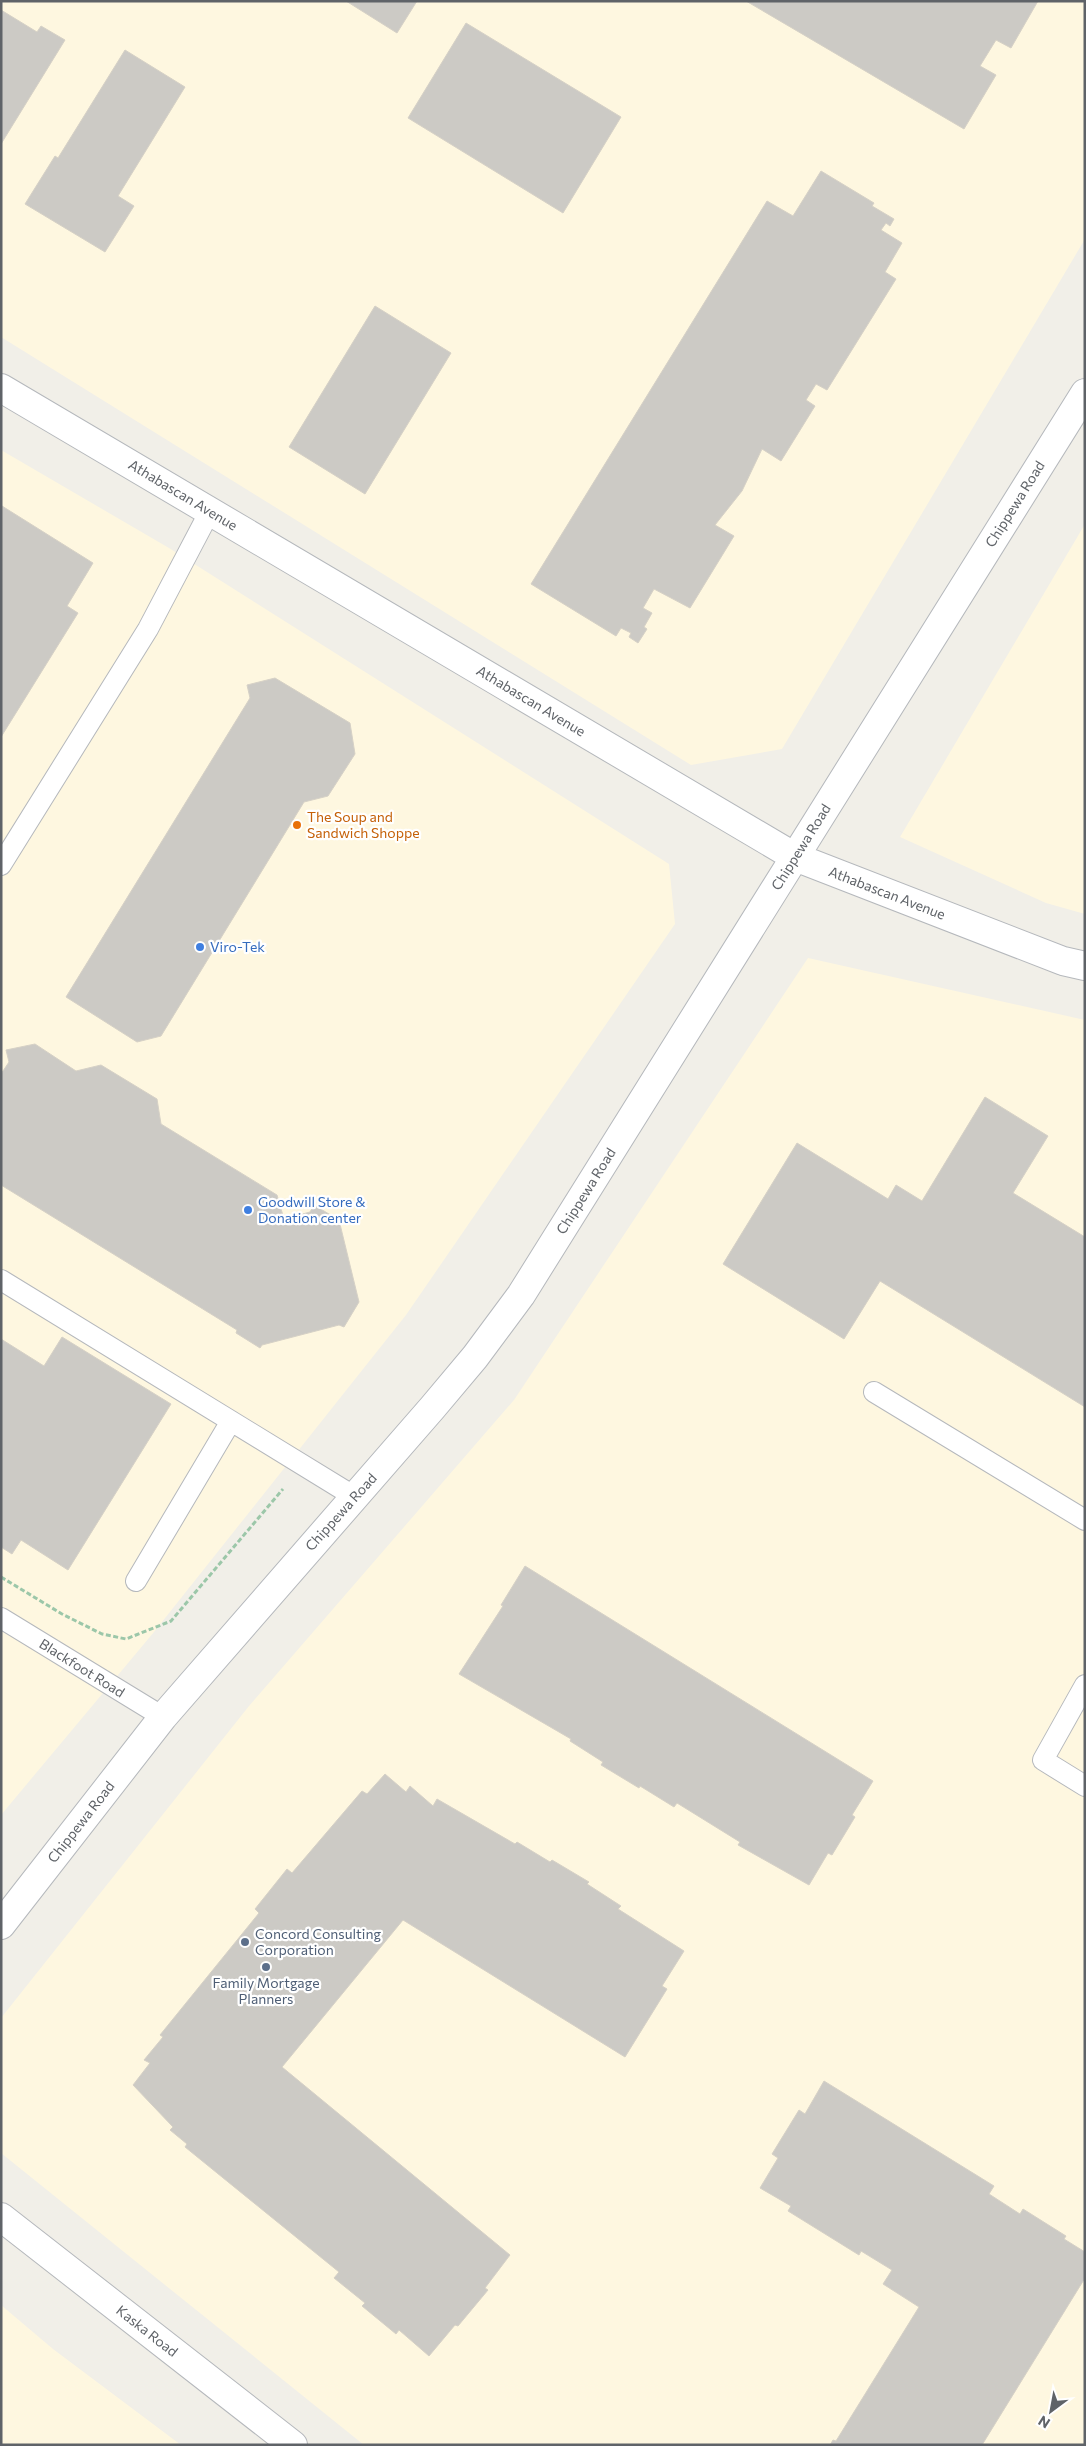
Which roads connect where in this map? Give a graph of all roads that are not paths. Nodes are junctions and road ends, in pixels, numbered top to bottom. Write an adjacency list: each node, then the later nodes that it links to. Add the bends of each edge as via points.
1 (1, 388): 3 (street, Athabascan Avenue)
2 (1085, 393): 4 (street, Chippewa Road)
3 (210, 511): 4 (street, Athabascan Avenue); 5 (lane, via 148,629)
4 (795, 857): 6 (street, Athabascan Avenue, via 1062,961); 10 (street, Chippewa Road, via 521,1295 475,1357)
5 (1, 865)
6 (1085, 966)
7 (1, 1280): 9 (lane)
8 (874, 1392): 11 (lane)
9 (231, 1421): 10 (lane); 12 (lane)
10 (355, 1497): 15 (street, Chippewa Road)
11 (1085, 1520)
12 (136, 1581)
13 (1, 1618): 15 (lane, Blackfoot Road)
14 (1083, 1692): 16 (lane, via 1043,1760)
15 (163, 1717): 17 (street, Chippewa Road)
16 (1085, 1786)
17 (1, 1925)
18 (1, 2217): 19 (street, Kaska Road)
19 (293, 2445)

